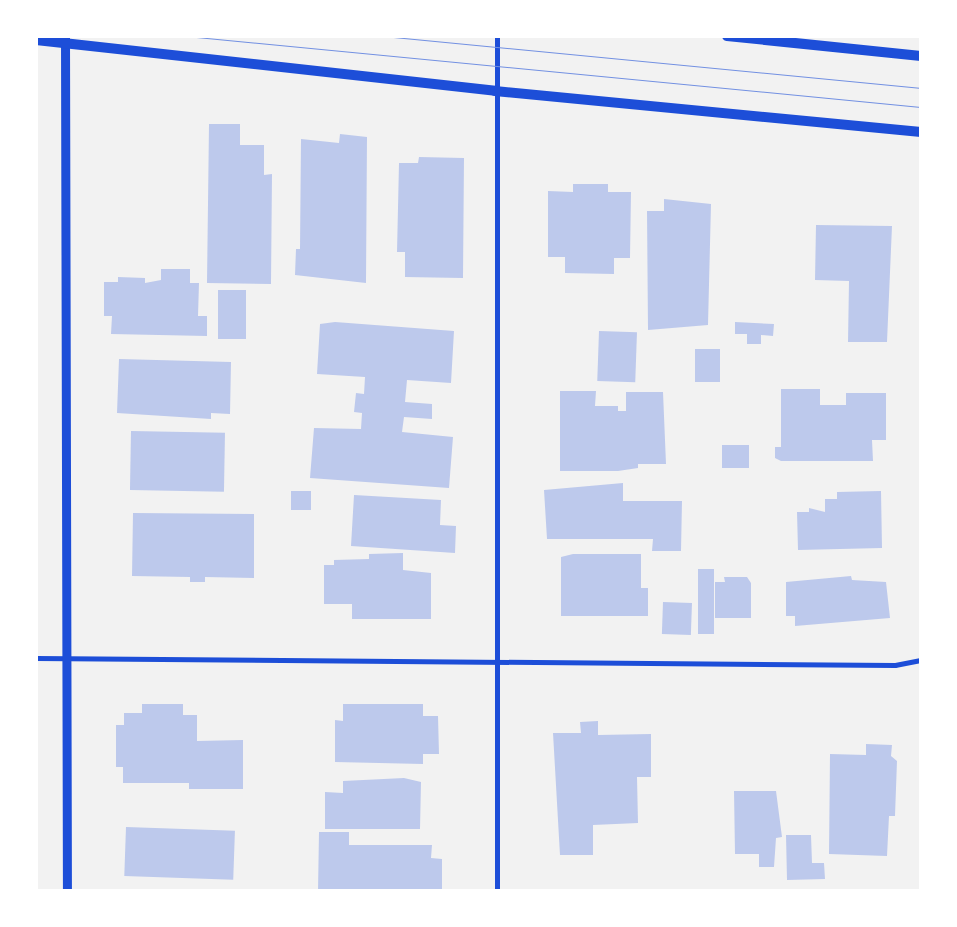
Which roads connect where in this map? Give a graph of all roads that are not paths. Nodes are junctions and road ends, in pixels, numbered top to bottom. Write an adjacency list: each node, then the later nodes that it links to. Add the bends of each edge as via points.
1 (497, 36): 6 (street)
2 (728, 36): 5 (main road)
3 (36, 40): 4 (main road)
4 (66, 40): 6 (main road); 9 (street)
5 (921, 56)
6 (495, 91): 7 (main road); 11 (street)
7 (921, 132)
8 (36, 658): 9 (street)
9 (68, 658): 11 (street); 12 (street)
10 (921, 660): 11 (street, via 895,665)
11 (495, 664): 13 (street)
12 (67, 891)
13 (497, 891)

